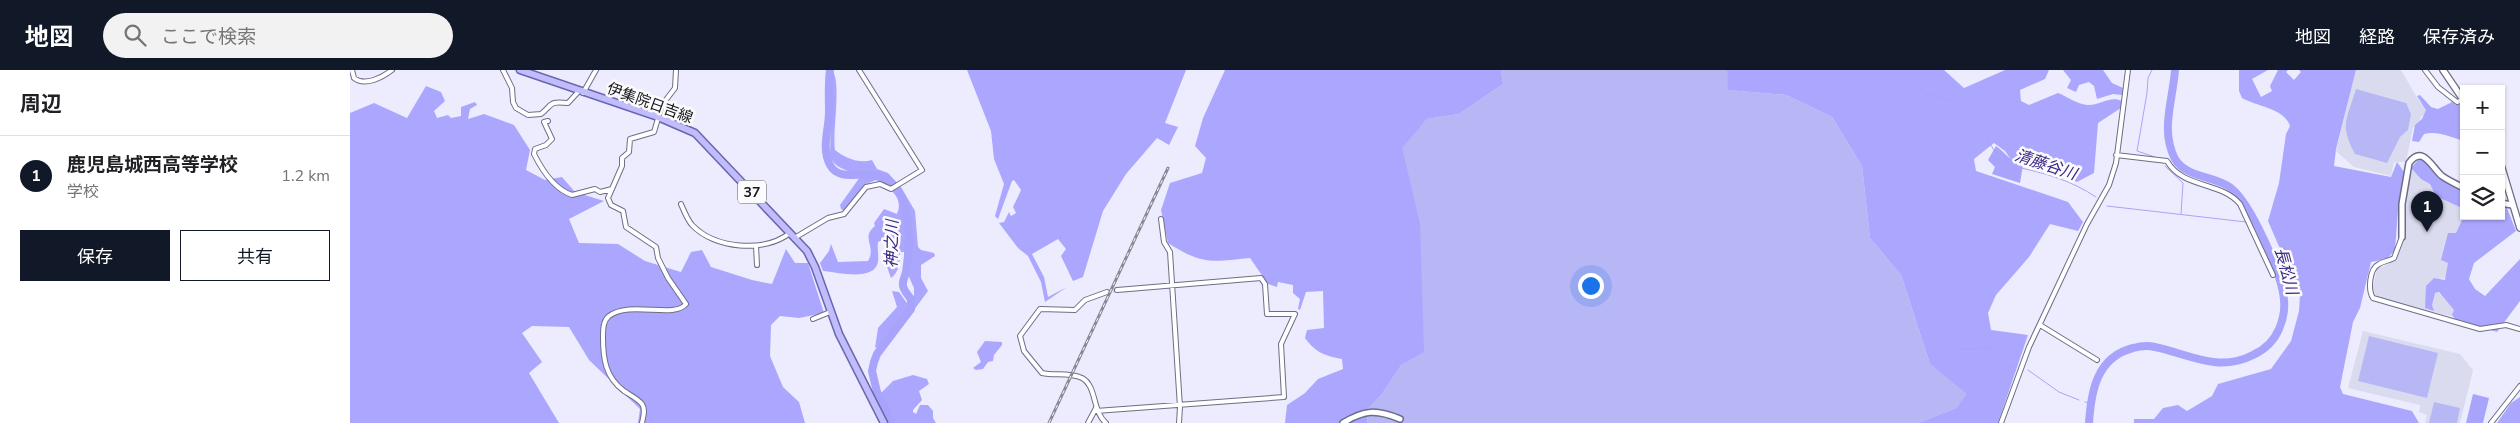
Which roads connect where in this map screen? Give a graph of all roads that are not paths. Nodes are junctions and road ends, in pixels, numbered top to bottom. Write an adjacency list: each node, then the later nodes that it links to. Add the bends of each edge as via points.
1 (352, 70): 2 (street, via 354,78 361,82 378,79)
2 (392, 70)
3 (503, 70): 11 (street, via 512,88 516,108 528,115 541,114 548,105 556,102 568,103)
4 (520, 70): 11 (main road, 伊集院日吉線 / 37)
5 (596, 70): 11 (street)
6 (676, 70): 14 (street, via 674,88)
7 (859, 70): 25 (street, via 922,170 891,189 880,184 866,187 844,214)
8 (2128, 70): 16 (street)
9 (2424, 70): 13 (street, via 2447,95)
10 (2442, 70): 12 (main road)
11 (581, 92): 14 (main road, 伊集院日吉線 / 37)
12 (2460, 95)
13 (2460, 101)
14 (658, 117): 19 (street, via 654,132 630,139 629,152 622,158); 25 (main road, 伊集院日吉線 / 37, via 695,133)
15 (548, 121): 19 (street, via 544,122 552,139 535,149 534,154 555,185 572,195)
16 (2116, 155): 29 (street, via 2167,161 2177,173 2191,181 2234,196); 35 (street, via 2109,185)
17 (2504, 175): 22 (main road)
18 (2460, 186): 26 (street, via 2445,178 2425,156 2412,159 2403,194)
19 (612, 189): 42 (street, via 608,198 611,204 623,212 626,227 656,246 668,278 686,304 665,310 627,308 608,316 605,321 602,348 606,366 614,382 642,404)
20 (681, 204): 27 (street, via 692,225 704,234 731,244)
21 (2505, 204): 22 (street)
22 (2512, 205): 24 (main road)
23 (1161, 219): 30 (street, via 1164,242 1170,252)
24 (2520, 228)
25 (793, 235): 27 (street); 33 (main road, 伊集院日吉線 / 37, via 815,267)
26 (2402, 237): 36 (street, via 2394,258 2374,269 2369,289 2377,300 2480,329 2506,325)
27 (756, 246): 28 (street)
28 (757, 265)
29 (2273, 275)
30 (1172, 286): 31 (street); 39 (street); 39 (street, via 1261,278 1265,284 1267,314 1295,314 1281,344 1284,398)
31 (1117, 290)
32 (1107, 292): 40 (street, via 1085,300 1074,310 1040,310 1020,336 1024,351 1037,369 1049,374 1082,378 1089,384)
33 (830, 312): 34 (street); 43 (main road, 伊集院日吉線 / 37)
34 (813, 319)
35 (2040, 325): 37 (street); 48 (street)
36 (2520, 329)
37 (2097, 360)
38 (2520, 386): 49 (street)
39 (1180, 406): 40 (street); 46 (street)
40 (1096, 410): 44 (street); 45 (street)
41 (1400, 418): 47 (street, via 1382,412 1362,413)
42 (642, 423)
43 (884, 423)
44 (1088, 423)
45 (1106, 423)
46 (1178, 423)
47 (1343, 423)
48 (2000, 423)
49 (2492, 423)

